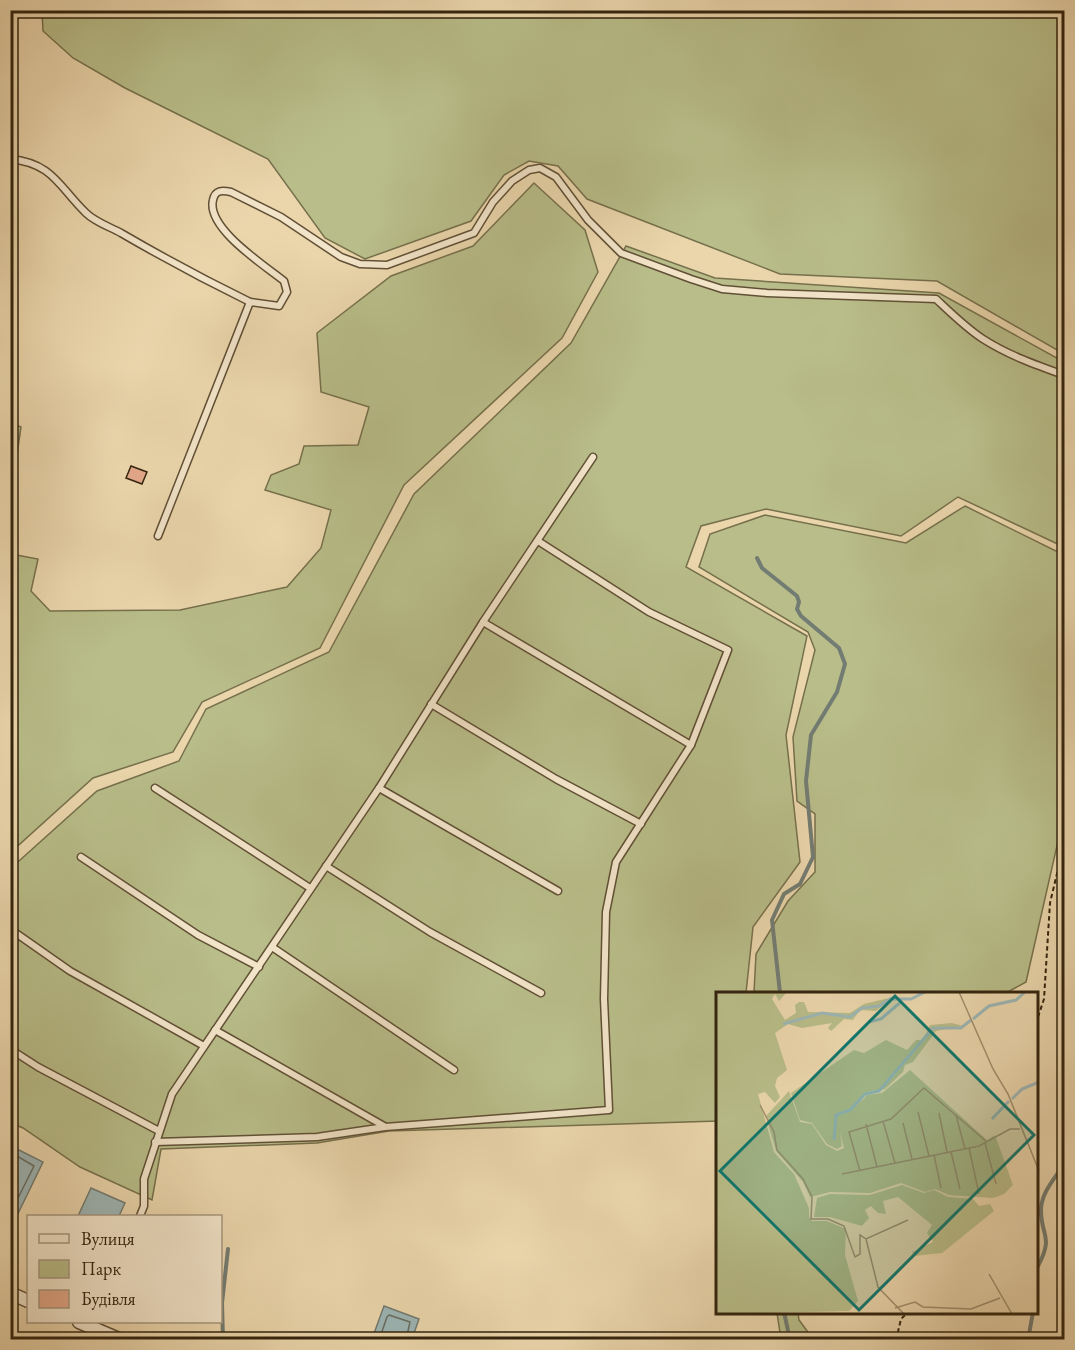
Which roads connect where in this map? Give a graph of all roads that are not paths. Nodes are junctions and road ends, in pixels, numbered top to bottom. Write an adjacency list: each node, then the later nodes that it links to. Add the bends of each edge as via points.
1 (10, 159): 2 (lane, via 40,167 54,176 88,215)
2 (250, 302): 3 (lane, via 279,306 287,292 284,281 227,234 214,216 216,192 231,192 280,217 341,257 360,264 387,265 474,233 512,181 540,168 556,177 588,220 621,254 723,289 936,298 983,339 1017,358); 5 (lane)
3 (1065, 375)
4 (592, 457): 6 (lane)
5 (158, 536)
6 (538, 542): 7 (lane); 9 (lane, via 649,612 728,650)
7 (483, 622): 8 (lane); 9 (lane)
8 (431, 704): 11 (lane); 12 (lane, via 556,779)
9 (691, 745): 12 (lane)
10 (155, 788): 15 (lane)
11 (379, 788): 14 (lane); 16 (lane)
12 (641, 824): 25 (lane, via 616,862 606,912 604,999 609,1110)
13 (81, 857): 19 (lane, via 198,935)
14 (326, 866): 15 (lane); 20 (lane, via 430,932)
15 (310, 888): 18 (lane)
16 (558, 891)
17 (10, 929): 22 (lane, via 70,971)
18 (272, 947): 19 (lane); 24 (lane)
19 (259, 967): 21 (lane)
20 (541, 993)
21 (215, 1030): 22 (lane); 25 (lane)
22 (204, 1046): 26 (lane, via 172,1094)
23 (10, 1049): 26 (lane)
24 (454, 1070)
25 (385, 1127): 27 (lane, via 317,1137)
26 (159, 1131): 27 (lane)
27 (156, 1142): 28 (lane, via 144,1179)
28 (140, 1215)
29 (10, 1293): 30 (street)
30 (27, 1301)
31 (83, 1323): 32 (street)
32 (122, 1340)

